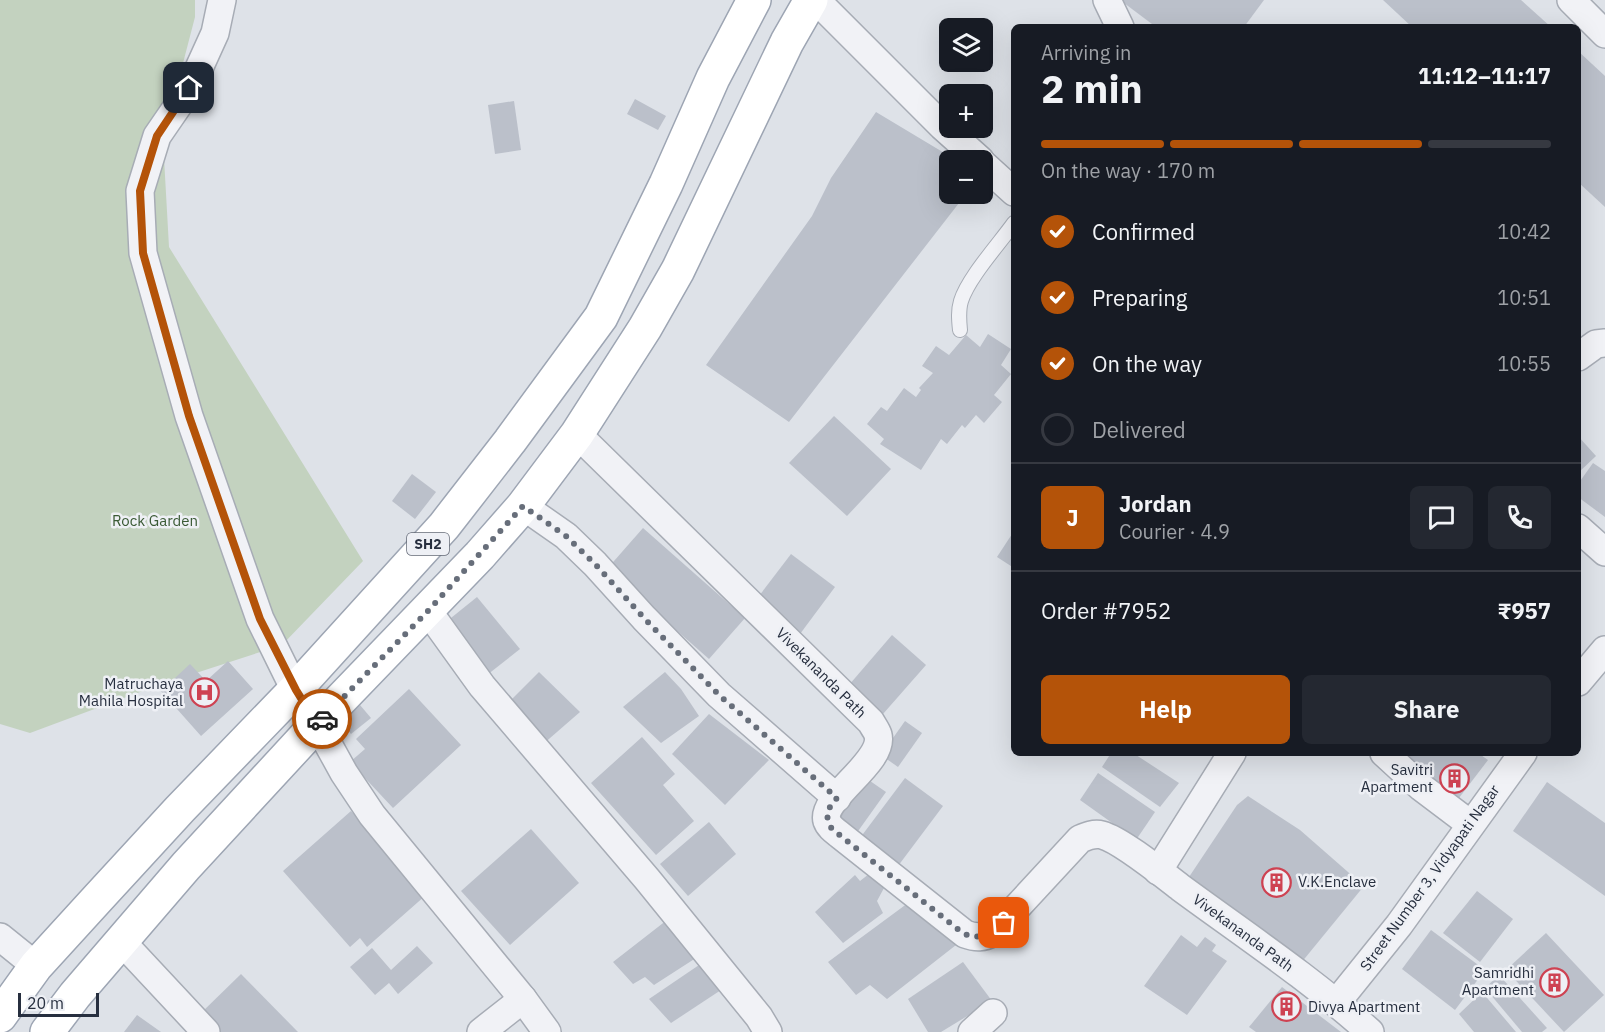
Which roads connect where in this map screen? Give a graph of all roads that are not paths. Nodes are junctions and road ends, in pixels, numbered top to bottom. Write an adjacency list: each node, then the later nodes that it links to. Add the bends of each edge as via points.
1 (222, 0): 23 (street, via 215,33 189,88 157,136 140,191 143,253 189,416 260,619)
2 (754, 0): 23 (main road, SH2, via 600,317 444,526)
3 (811, 0): 16 (main road, via 678,270)
4 (816, 0): 9 (street)
5 (1107, 0): 7 (street)
6 (1571, 0): 8 (street)
7 (1119, 24)
8 (1605, 34)
9 (968, 150)
10 (993, 173): 11 (street)
11 (1011, 189)
12 (1011, 227): 13 (lane, via 961,300)
13 (960, 330)
14 (1605, 343): 15 (street, via 1596,344)
15 (1581, 355)
16 (578, 434): 17 (main road); 28 (street, Vivekananda Path, via 872,722 879,735 878,746)
17 (523, 506): 20 (main road); 28 (street, via 566,536 719,695)
18 (1581, 531): 19 (street)
19 (1605, 552)
20 (428, 611): 24 (main road); 42 (street, via 482,686 648,879)
21 (1605, 650): 22 (street)
22 (1581, 678)
23 (296, 690): 24 (street); 33 (main road, SH2)
24 (317, 724): 32 (main road); 34 (street, via 372,815)
25 (1230, 756): 30 (street)
26 (1387, 756): 29 (street)
27 (1521, 756): 29 (street, Street Number 3, Vidyapati Nagar)
28 (837, 798): 30 (street, Vivekananda Path, via 827,813 832,829 964,934 975,938 994,932 1070,849 1091,834 1115,842)
29 (1470, 824): 35 (street, Street Number 3, Vidyapati Nagar, via 1399,925)
30 (1158, 872): 35 (street, Vivekananda Path)
31 (0, 937): 33 (street)
32 (121, 941): 38 (main road); 39 (street)
33 (36, 966): 37 (main road, SH2)
34 (523, 999): 40 (street); 41 (street)
35 (1337, 1002): 44 (street, Vivekananda Path)
36 (993, 1013): 43 (street)
37 (0, 1016)
38 (47, 1032)
39 (206, 1032)
40 (481, 1032)
41 (548, 1032)
42 (768, 1032)
43 (972, 1032)
44 (1370, 1032)

